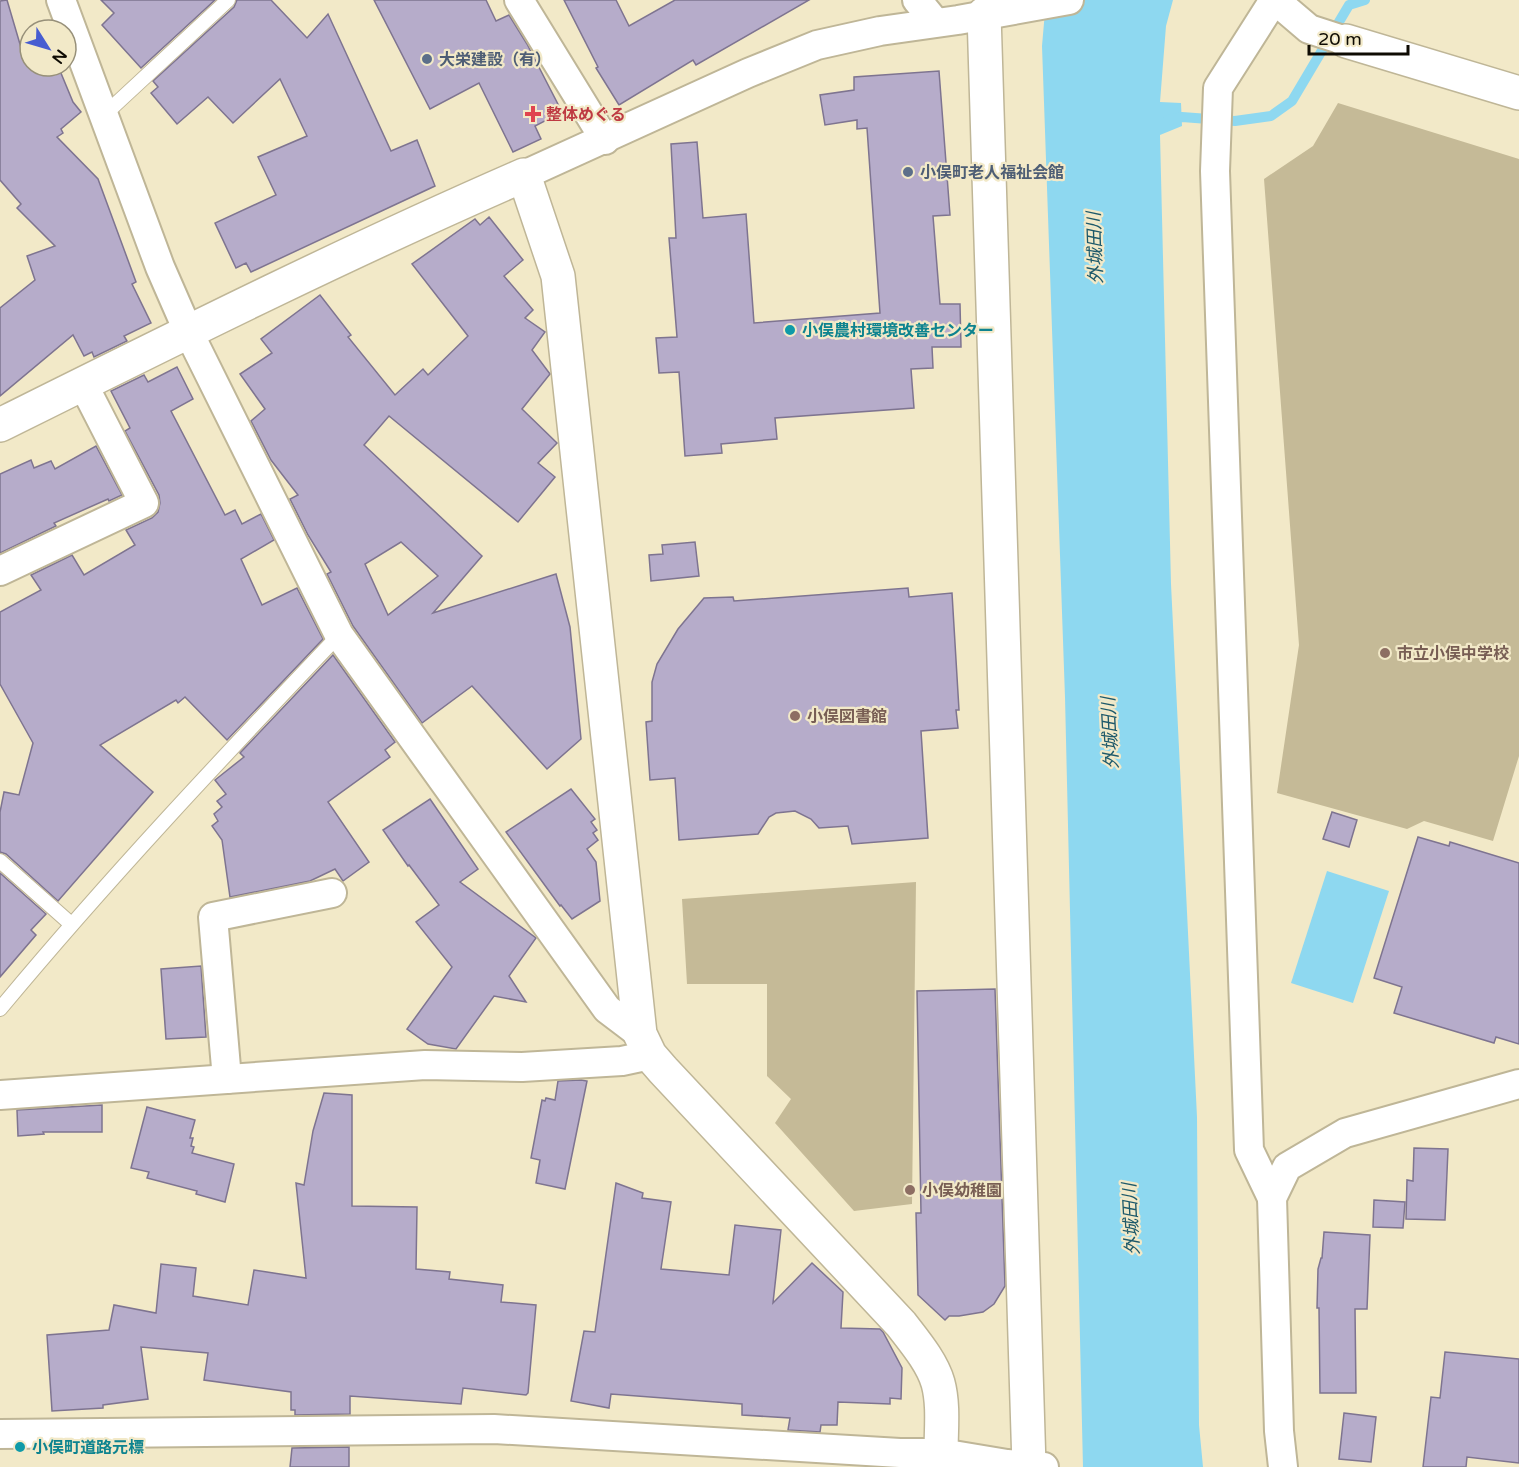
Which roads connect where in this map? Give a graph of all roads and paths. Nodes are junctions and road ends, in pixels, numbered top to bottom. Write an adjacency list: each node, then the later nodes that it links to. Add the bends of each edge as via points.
1 (61, 0): 11 (street)
2 (228, 0): 11 (lane)
3 (519, 0): 12 (street)
4 (917, 0): 8 (street)
5 (1069, 0): 7 (street)
6 (1274, 0): 9 (street, via 1309,29); 27 (street, via 1218,88 1215,183 1249,1150)
7 (993, 8): 8 (street); 31 (street)
8 (935, 22): 12 (street, via 817,45)
9 (1346, 41): 10 (street)
10 (1519, 93)
11 (104, 115): 14 (street)
12 (605, 140): 13 (street)
13 (524, 176): 14 (street); 23 (street, via 558,276)
14 (188, 331): 15 (street); 18 (street)
15 (83, 384): 16 (street); 17 (street, via 144,503)
16 (0, 425)
17 (0, 571)
18 (339, 635): 21 (lane); 23 (street, via 607,1009)
19 (0, 861): 21 (lane)
20 (332, 893): 24 (street, via 213,917)
21 (71, 924): 22 (lane)
22 (0, 1009)
23 (645, 1044): 24 (street, via 622,1061 522,1067 425,1065); 29 (street, via 901,1324 922,1352 938,1380 942,1400)
24 (227, 1079): 26 (street)
25 (1519, 1084): 27 (street, via 1345,1133 1287,1167)
26 (0, 1095)
27 (1272, 1198): 30 (street)
28 (0, 1434): 29 (street, via 494,1429 900,1453)
29 (939, 1460): 31 (street)
30 (1283, 1466)
31 (1037, 1467)

